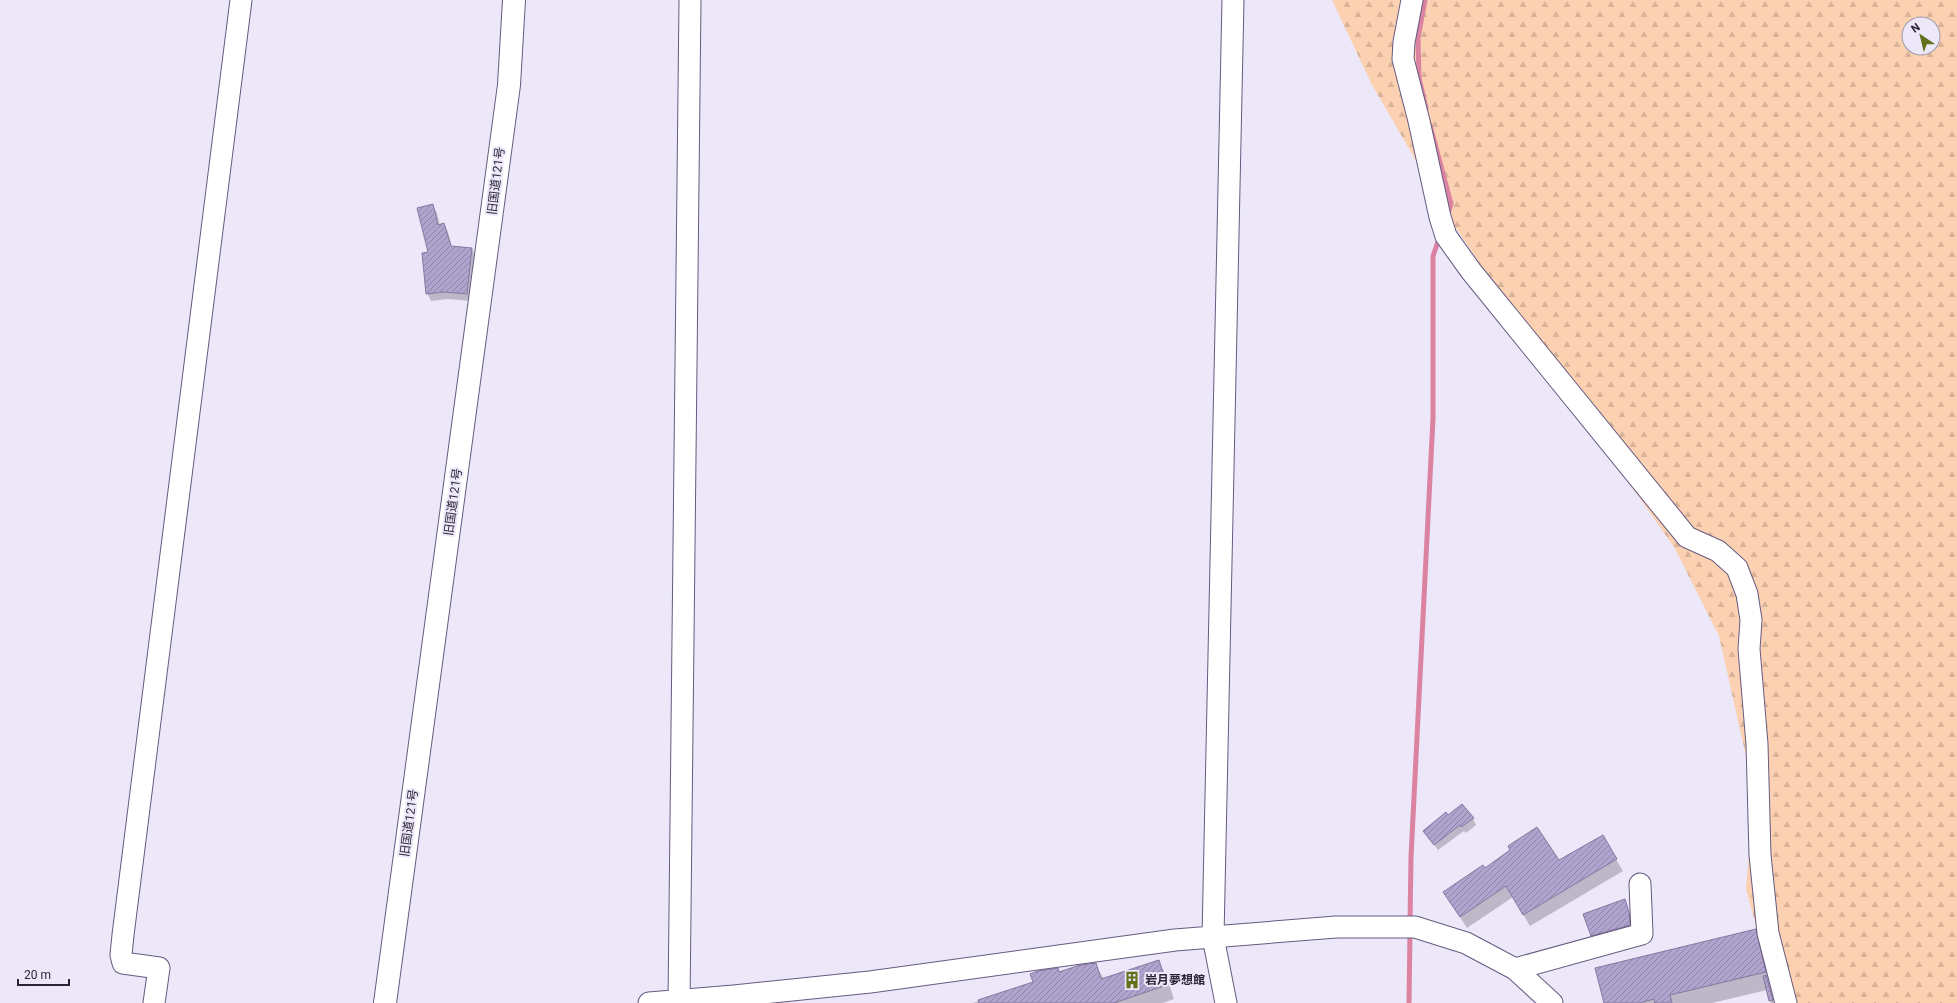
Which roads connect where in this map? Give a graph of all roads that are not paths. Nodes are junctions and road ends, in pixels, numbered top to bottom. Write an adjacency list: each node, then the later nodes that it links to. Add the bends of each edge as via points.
1 (241, 0): 10 (street, via 121,955 123,964 159,968)
2 (514, 0): 11 (street, 旧国道121号, via 509,85)
3 (690, 0): 9 (street)
4 (1233, 0): 7 (street)
5 (1412, 0): 15 (street, via 1403,59 1446,236 1471,271 1687,537 1718,551 1737,568 1747,594 1752,620 1749,648 1757,744 1760,855 1768,933)
6 (1640, 884): 8 (street, via 1642,934)
7 (1213, 937): 8 (street, via 1336,926 1416,927 1466,943); 9 (street, via 870,982); 13 (street)
8 (1515, 969): 14 (street)
9 (679, 1002): 12 (street)
10 (154, 1003)
11 (385, 1003)
12 (649, 1003)
13 (1226, 1003)
14 (1552, 1003)
15 (1786, 1003)

